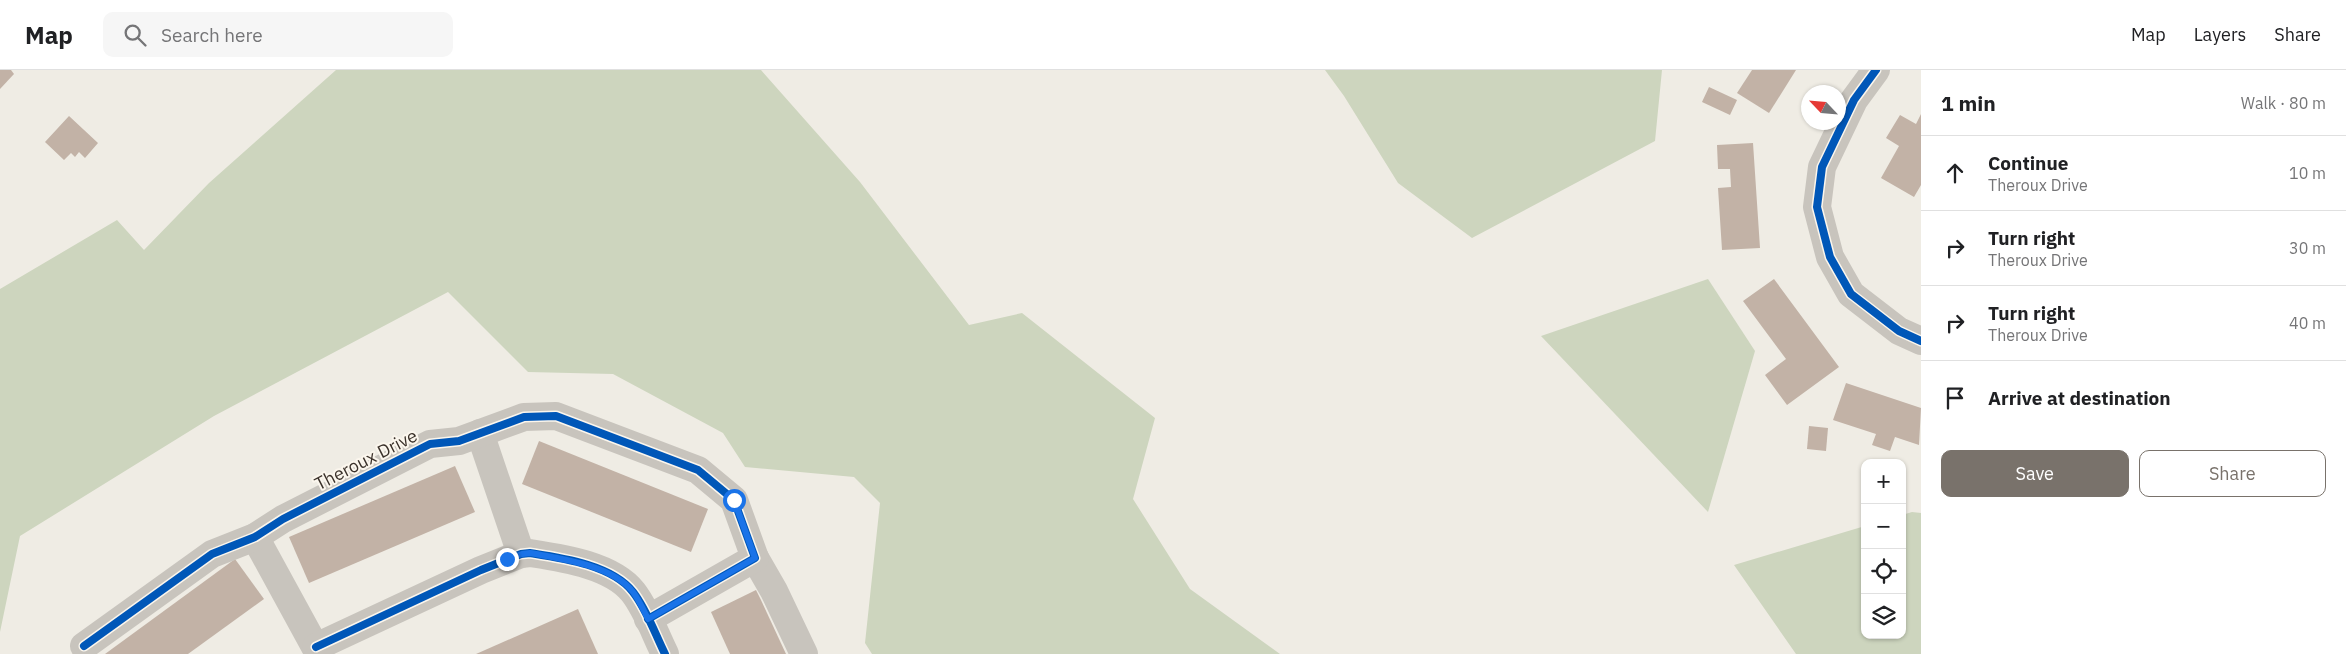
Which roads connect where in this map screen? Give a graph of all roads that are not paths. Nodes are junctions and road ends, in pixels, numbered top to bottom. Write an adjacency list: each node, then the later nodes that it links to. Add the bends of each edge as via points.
1 (1876, 70): 2 (street, via 1854,100 1822,167 1818,206 1830,257 1851,294 1899,331)
2 (1921, 341)
3 (480, 433): 4 (street, Theroux Drive, via 459,441 430,444 283,519); 5 (street); 6 (street, Theroux Drive, via 524,417 556,416 698,470 734,500)
4 (255, 537): 8 (street, Theroux Drive, via 212,554); 9 (street)
5 (522, 554): 7 (street, via 539,555 609,573 633,592); 9 (street, via 481,570)
6 (755, 558): 7 (street); 11 (street, Theroux Drive)
7 (648, 619): 10 (street)
8 (84, 646)
9 (318, 651)
10 (665, 654)
11 (804, 654)

